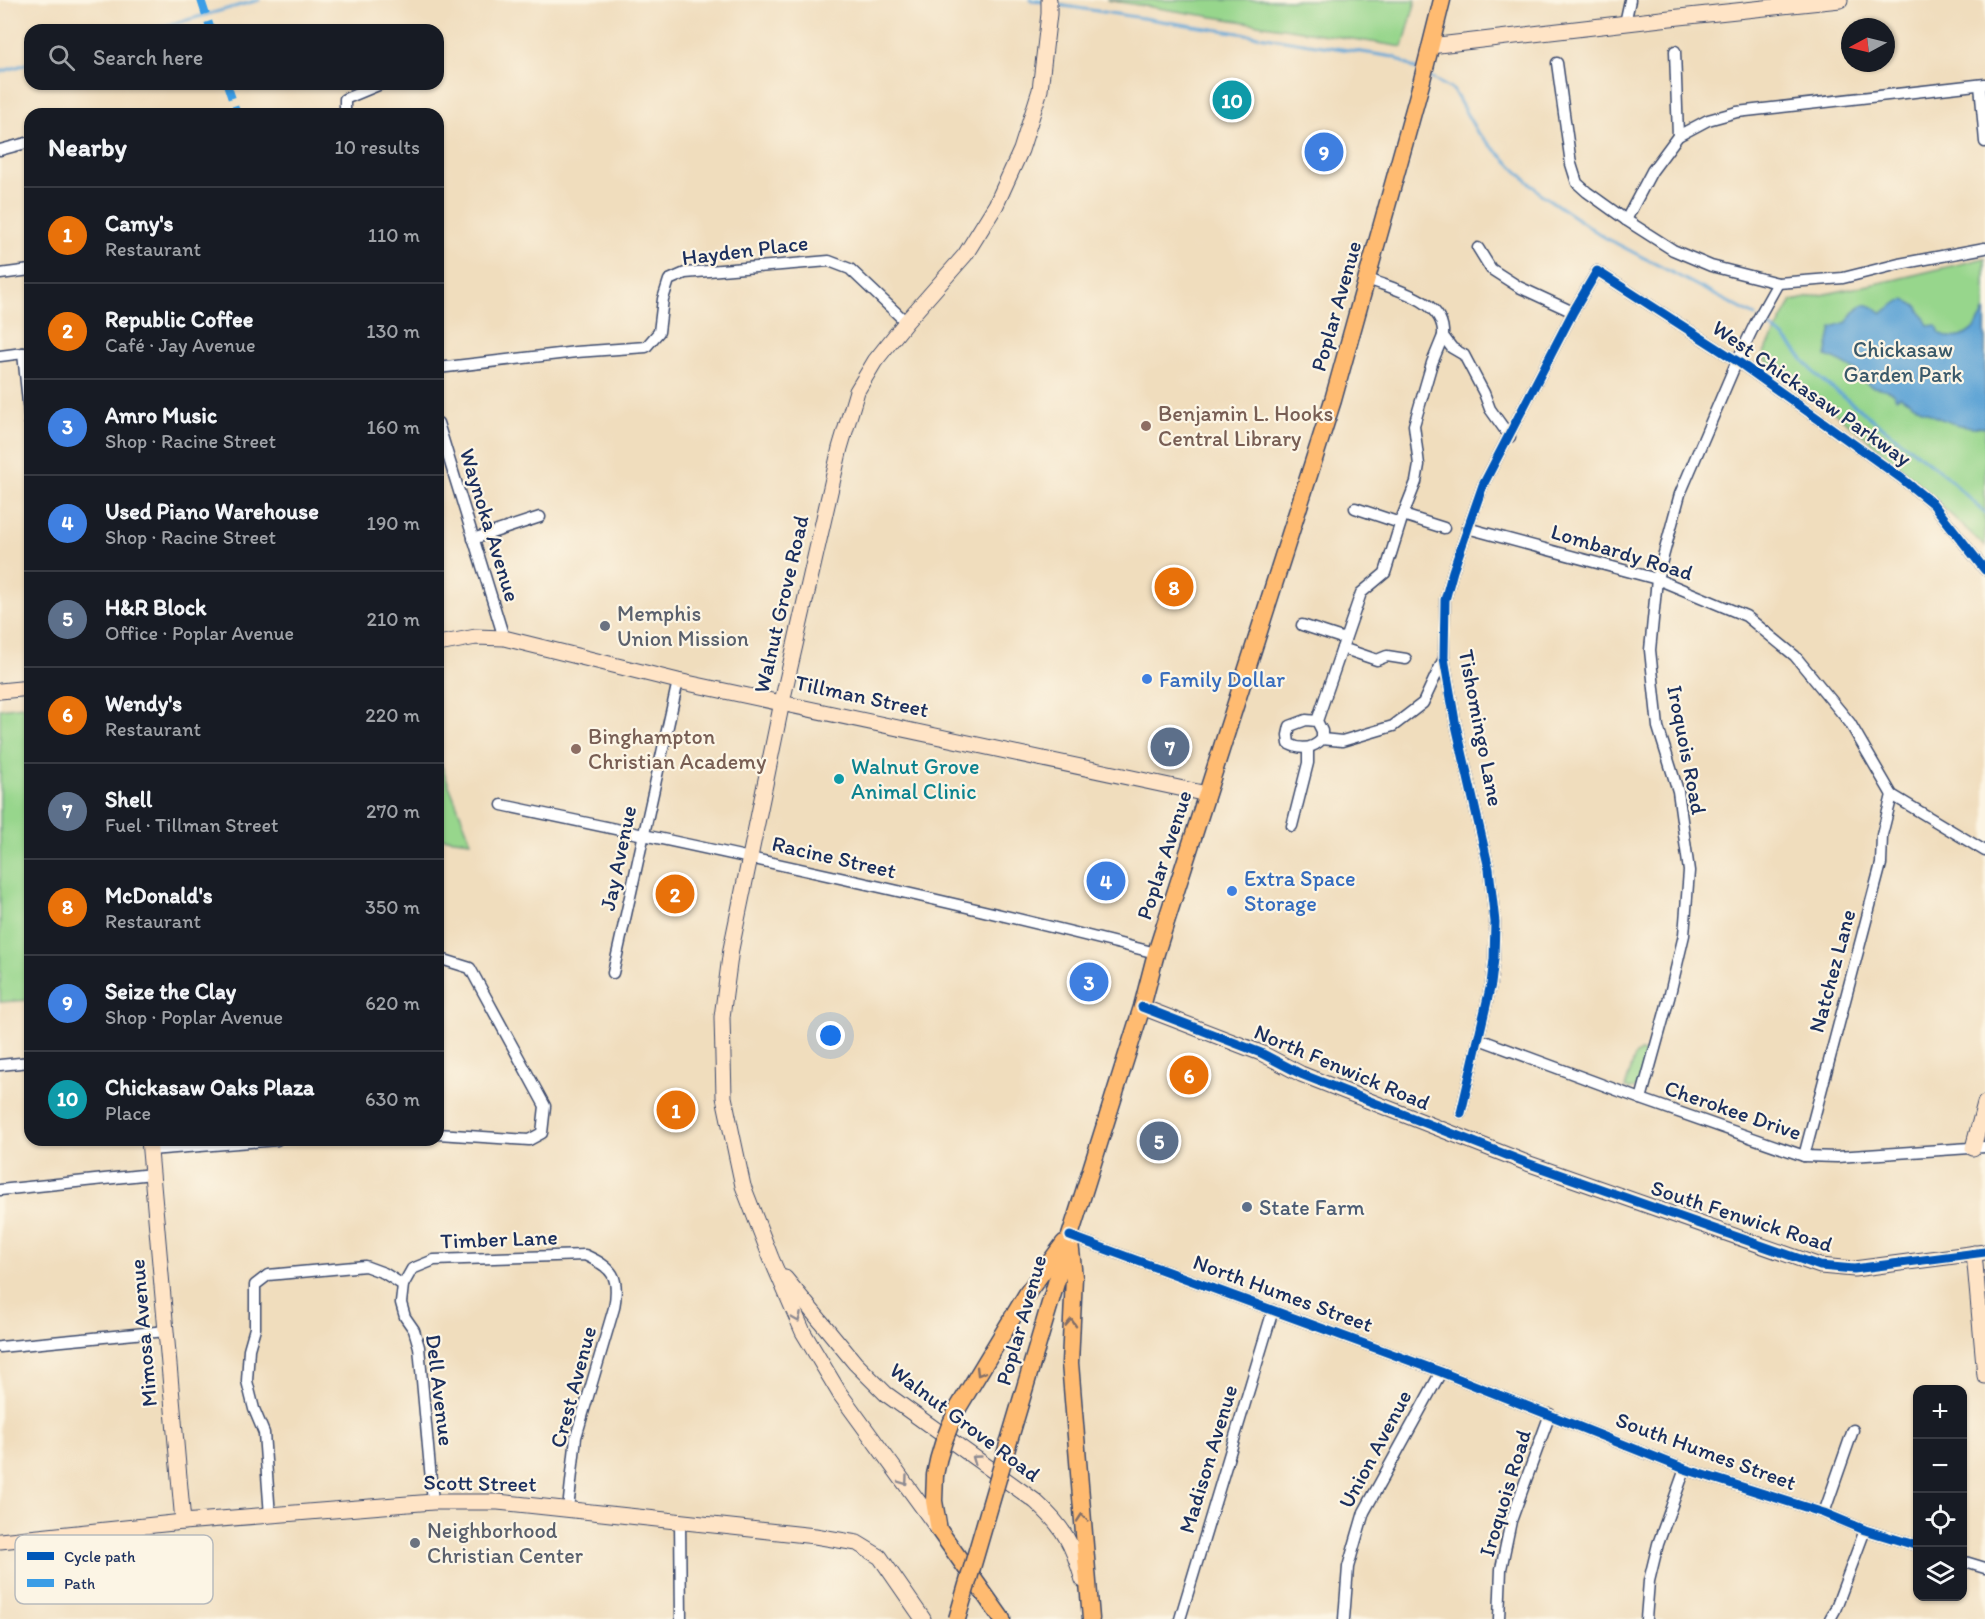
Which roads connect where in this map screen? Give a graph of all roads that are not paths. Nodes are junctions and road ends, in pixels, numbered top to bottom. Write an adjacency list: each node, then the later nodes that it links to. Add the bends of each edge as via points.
1 (1442, 0): 6 (main road, Poplar Avenue)
2 (1630, 0): 5 (street)
3 (1840, 0): 5 (main road)
4 (1049, 7): 25 (main road, Walnut Grove Road, via 1040,90 1021,150 996,205 965,255)
5 (1625, 23): 6 (main road)
6 (1430, 46): 22 (main road, Poplar Avenue)
7 (1675, 51): 12 (street)
8 (1557, 63): 16 (street, via 1577,183)
9 (1982, 85): 12 (street, via 1737,112 1708,120); 13 (street)
10 (367, 90): 11 (street, via 345,99)
11 (345, 108)
12 (1678, 136): 16 (street, via 1652,171)
13 (1985, 142)
14 (24, 144): 15 (street)
15 (0, 150)
16 (1626, 220): 23 (street, via 1673,250 1711,266)
17 (1478, 248): 24 (street, via 1491,269)
18 (1985, 248): 23 (street, via 1844,278)
19 (24, 271): 21 (street)
20 (1597, 271): 24 (street, Tishomingo Lane); 29 (street, West Chickasaw Parkway)
21 (0, 274)
22 (1368, 279): 26 (street, via 1429,304 1441,318); 54 (main road, Poplar Avenue, via 1334,400)
23 (1778, 283): 29 (street, Iroquois Road)
24 (1573, 312): 31 (street, Tishomingo Lane)
25 (906, 322): 30 (street, Hayden Place, via 850,270 829,261 685,273 669,280 659,332 646,346); 50 (main road, Walnut Grove Road, via 857,391 838,454)
26 (1443, 336): 31 (street, via 1464,355 1490,408); 35 (street, via 1414,425 1419,465)
27 (24, 354): 28 (street)
28 (0, 356)
29 (1737, 361): 39 (street, West Chickasaw Parkway, via 1933,504); 40 (street, Iroquois Road, via 1680,494)
30 (444, 367)
31 (1510, 436): 37 (street, Tishomingo Lane, via 1483,485)
32 (444, 443): 38 (street, Waynoka Avenue)
33 (1355, 508): 35 (street)
34 (540, 517): 38 (street)
35 (1401, 519): 36 (street); 44 (street, via 1385,573 1360,593)
36 (1444, 528)
37 (1467, 528): 40 (street, Lombardy Road); 45 (street, Tishomingo Lane, via 1445,600)
38 (473, 538): 42 (street, Waynoka Avenue)
39 (1985, 570)
40 (1657, 579): 55 (street, Lombardy Road, via 1746,616 1795,656 1850,723); 68 (street, Iroquois Road, via 1650,650 1658,727 1678,791 1689,871 1684,935)
41 (1302, 626): 44 (street)
42 (504, 638): 43 (main road, Tillman Street, via 476,637); 47 (main road, Tillman Street)
43 (444, 643)
44 (1343, 644): 46 (street, via 1377,660 1388,656); 51 (street)
45 (1444, 658): 52 (street, via 1423,703 1393,726 1342,741); 65 (street, Tishomingo Lane, via 1494,904 1493,972)
46 (1406, 659)
47 (678, 681): 50 (main road, Tillman Street); 58 (street, Jay Avenue)
48 (24, 689): 49 (main road)
49 (0, 691)
50 (782, 702): 54 (main road, Tillman Street); 60 (main road, Walnut Grove Road)
51 (1317, 722): 52 (street); 53 (street, via 1306,720 1290,726 1289,744)
52 (1322, 739): 53 (street)
53 (1308, 748): 57 (street, via 1308,763)
54 (1207, 794): 61 (main road, Poplar Avenue)
55 (1892, 795): 59 (street, Lombardy Road); 74 (street, Natchez Lane, via 1882,835 1881,864)
56 (502, 805): 58 (street, Racine Street)
57 (1292, 826)
58 (643, 836): 60 (street, Racine Street); 63 (street, Jay Avenue)
59 (1985, 850)
60 (749, 858): 61 (street, Racine Street); 80 (main road, Walnut Grove Road, via 722,1017 724,1097 743,1186)
61 (1156, 953): 64 (main road, Poplar Avenue)
62 (444, 960): 71 (street, via 470,968 545,1106 542,1133 529,1140)
63 (613, 973)
64 (1142, 1007): 75 (main road, North Fenwick Road); 78 (main road, Poplar Avenue)
65 (1479, 1039): 68 (street, Cherokee Drive); 70 (street, Tishomingo Lane)
66 (24, 1063): 67 (street)
67 (0, 1065)
68 (1641, 1099): 74 (street, Cherokee Drive)
69 (1985, 1104): 73 (main road)
70 (1461, 1113)
71 (444, 1134)
72 (150, 1146): 76 (main road, Mimosa Avenue)
73 (1979, 1147): 74 (street, Cherokee Drive)
74 (1804, 1156)
75 (1527, 1163): 79 (main road, South Fenwick Road, via 1820,1266 1854,1269)
76 (152, 1173): 77 (street); 84 (main road, Mimosa Avenue)
77 (0, 1190)
78 (1070, 1236): 83 (street, North Humes Street); 98 (main road, one-way to 98, bridge, via 1028,1292 946,1431 935,1475); 106 (main road, one-way to 78, via 1070,1363 1074,1277); 109 (main road, Poplar Avenue, bridge)
79 (1980, 1252): 87 (main road)
80 (774, 1264): 98 (main road, Walnut Grove Road, one-way to 98, via 803,1332 840,1394); 106 (main road, Walnut Grove Road, one-way to 80, via 1074,1549 1050,1514 886,1394 855,1363)
81 (614, 1275): 82 (street, Timber Lane, via 602,1263 585,1255 434,1260 412,1269); 93 (street, Crest Avenue, via 614,1308 576,1437)
82 (403, 1285): 92 (street, Dell Avenue, via 401,1304 419,1347); 95 (street, via 365,1266 268,1275 255,1285 255,1328 247,1381 264,1434)
83 (1273, 1310): 86 (street, North Humes Street); 112 (street, Madison Avenue)
84 (166, 1331): 85 (street); 97 (main road, Mimosa Avenue)
85 (0, 1347)
86 (1442, 1372): 88 (street, North Humes Street); 113 (street, Union Avenue, via 1364,1512 1348,1567)
87 (1985, 1376)
88 (1482, 1389): 89 (street, South Humes Street)
89 (1550, 1414): 91 (street, South Humes Street); 114 (street, Iroquois Road, via 1511,1521 1501,1569)
90 (1853, 1430): 94 (street)
91 (1685, 1469): 94 (street, South Humes Street); 115 (street, via 1658,1544 1649,1581)
92 (433, 1502): 93 (main road, Scott Street, via 498,1502); 95 (main road, Scott Street)
93 (568, 1509): 96 (main road, Scott Street)
94 (1824, 1513): 99 (street, South Humes Street)
95 (270, 1516): 97 (main road, Scott Street)
96 (680, 1521): 107 (street); 108 (main road, Scott Street, via 857,1544 880,1557)
97 (183, 1522): 100 (main road, Scott Street)
98 (939, 1530): 110 (main road)
99 (1865, 1530): 103 (street, South Humes Street); 116 (street)
100 (64, 1535)
101 (15, 1540): 102 (main road, Scott Street)
102 (0, 1542)
103 (1913, 1545)
104 (1967, 1563): 105 (street)
105 (1985, 1568)
106 (1089, 1597): 111 (main road)
107 (681, 1619)
108 (923, 1619)
109 (957, 1619)
110 (1002, 1619)
111 (1091, 1619)
112 (1180, 1619)
113 (1344, 1619)
114 (1499, 1619)
115 (1646, 1619)
116 (1830, 1619)

